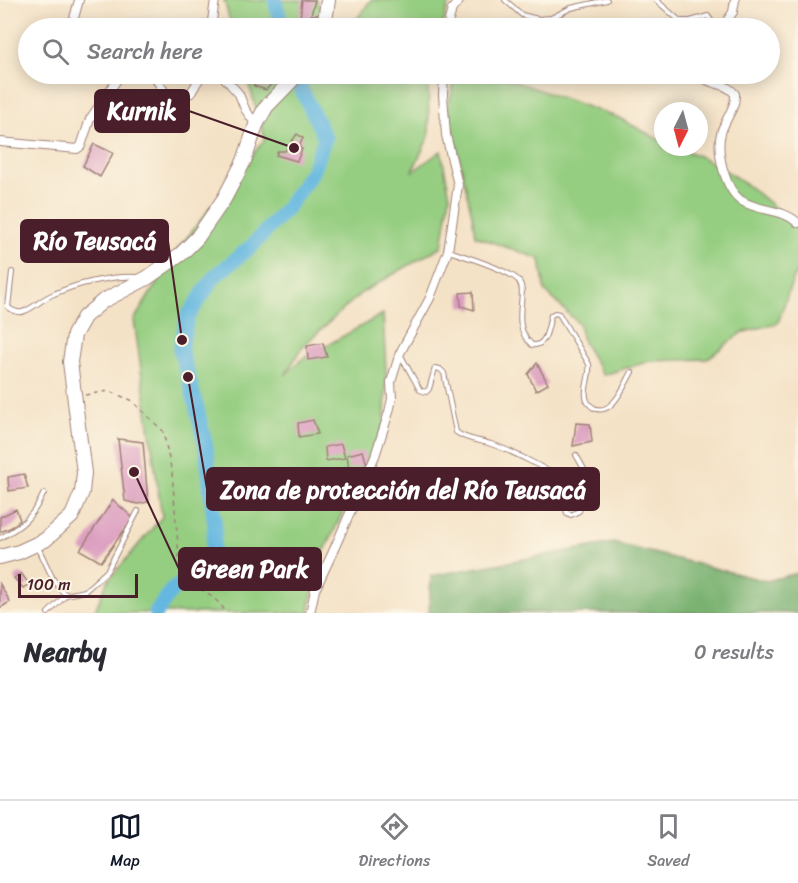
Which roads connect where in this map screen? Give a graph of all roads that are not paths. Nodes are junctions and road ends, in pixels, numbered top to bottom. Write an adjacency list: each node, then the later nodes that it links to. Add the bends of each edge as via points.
1 (79, 0): 9 (street)
2 (215, 0): 10 (street)
3 (328, 0): 11 (main road)
4 (460, 0): 12 (street)
5 (505, 0): 13 (lane)
6 (607, 0): 14 (lane)
7 (656, 0): 15 (lane)
8 (735, 0): 16 (street)
9 (74, 18)
10 (212, 18)
11 (325, 18)
12 (450, 18)
13 (530, 18)
14 (548, 18)
15 (677, 18)
16 (729, 18)
17 (113, 84): 25 (street, via 96,107 77,149)
18 (160, 84): 19 (street, via 168,95 179,98 190,93)
19 (196, 84)
20 (230, 84): 24 (street)
21 (287, 84): 24 (main road)
22 (444, 84): 27 (street, via 446,135 458,185)
23 (717, 84): 26 (street, via 735,94 736,102 720,136 720,157 737,197 748,204 781,212)
24 (256, 125): 29 (main road, via 244,161 206,227 181,255)
25 (0, 142)
26 (798, 223)
27 (448, 251): 30 (street, via 430,298); 31 (lane, via 517,279 521,285 522,332 532,345 542,343 551,315 559,314 589,364 585,394 594,408 611,406)
28 (12, 272): 29 (lane, via 8,307 18,312 73,287 125,276)
29 (147, 278): 36 (main road, via 103,301 84,317 74,335 70,362 84,473 82,492 72,516)
30 (400, 353): 32 (lane, via 420,390 429,389 435,368 444,373 456,432 516,455 558,478 564,489 565,509 571,515 579,511 590,484); 40 (street, via 391,382 389,412 375,456 315,590)
31 (632, 372)
32 (576, 455)
33 (44, 493): 35 (lane, via 35,511)
34 (138, 510): 38 (lane, via 107,571 85,591)
35 (0, 538)
36 (36, 544): 37 (main road); 38 (lane, via 53,579)
37 (0, 557)
38 (66, 595): 39 (lane)
39 (48, 613)
40 (310, 613)

